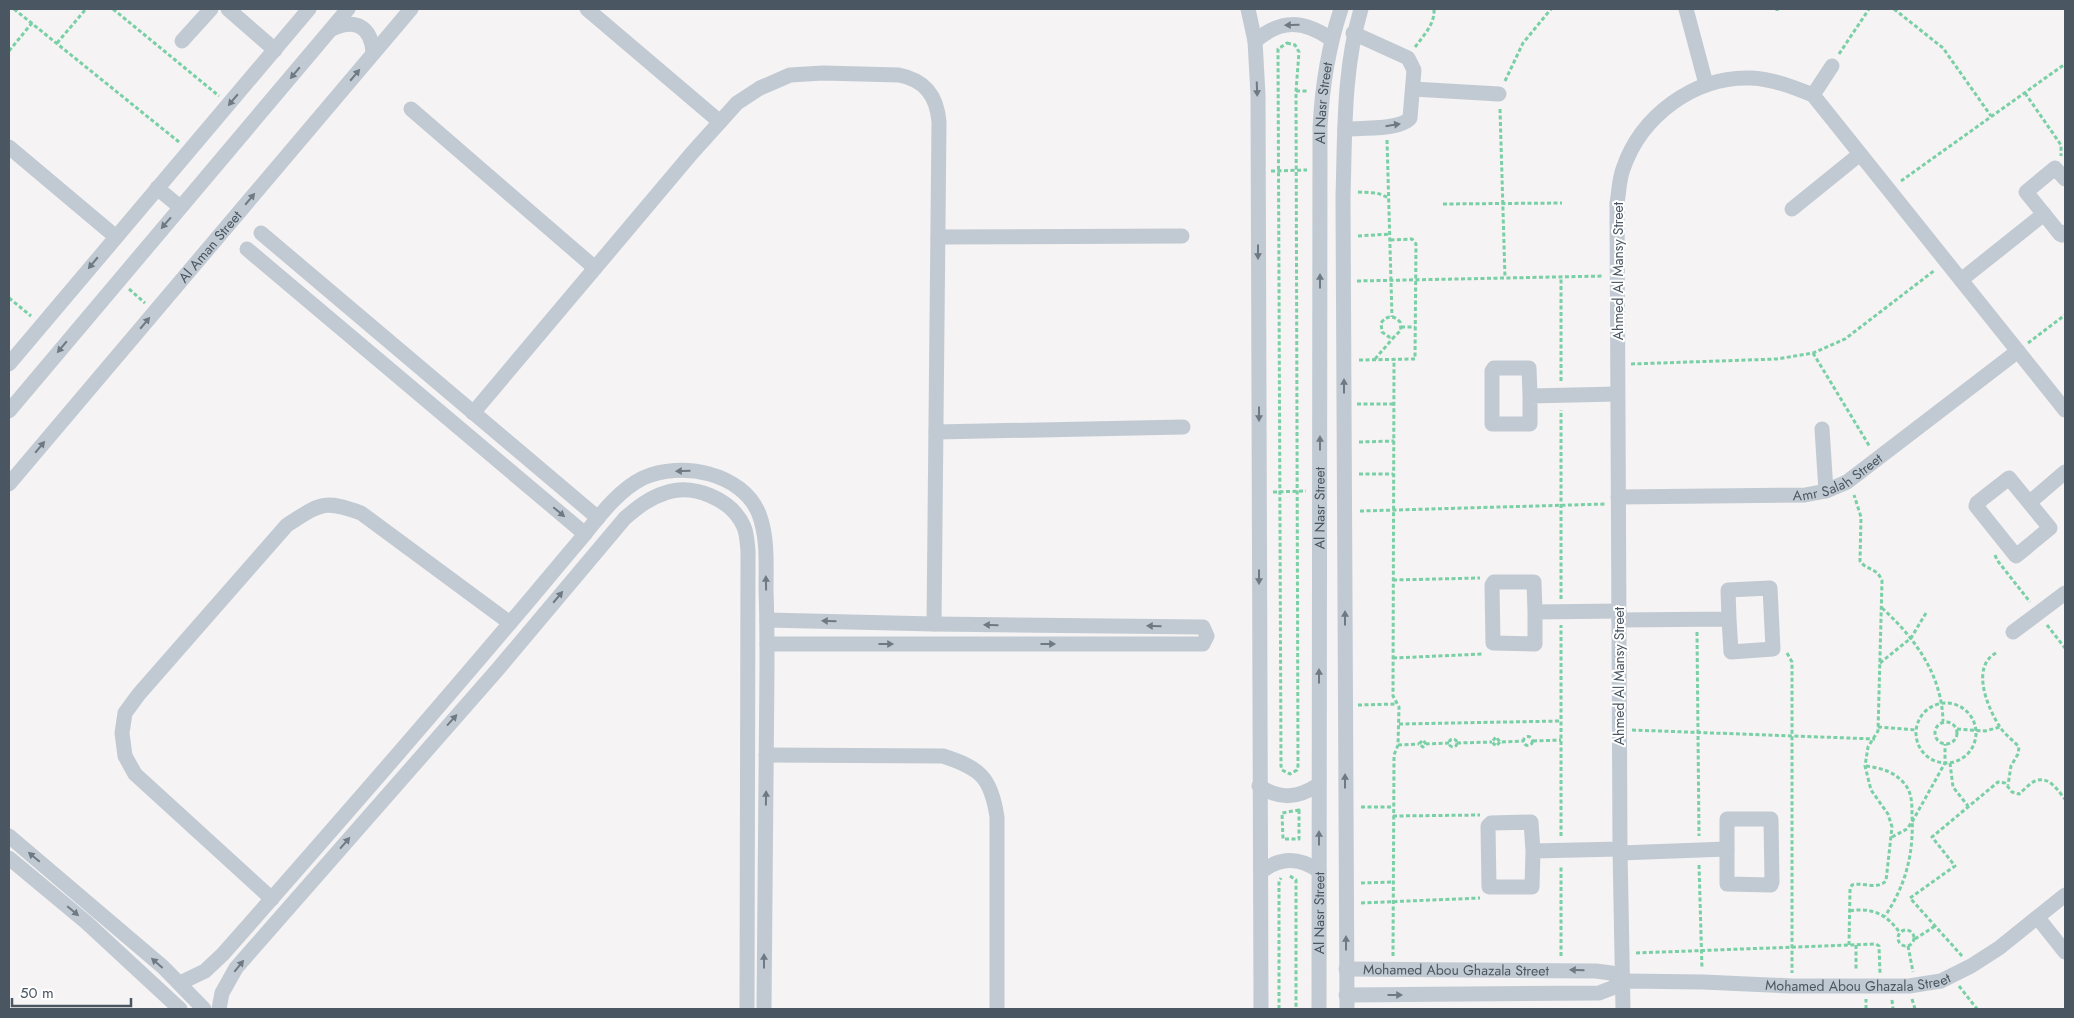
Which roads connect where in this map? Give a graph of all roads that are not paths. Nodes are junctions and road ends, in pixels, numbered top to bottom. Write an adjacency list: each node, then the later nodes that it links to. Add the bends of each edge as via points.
1 (211, 9): 14 (street)
2 (228, 9): 16 (street)
3 (309, 9): 16 (street)
4 (348, 9): 11 (street)
5 (411, 9): 17 (street, Al Aman Street)
6 (587, 9): 24 (street)
7 (1248, 9): 15 (street)
8 (1341, 9): 13 (street, Al Nasr Street)
9 (1361, 9): 12 (street)
10 (1686, 9): 19 (street)
11 (332, 29): 17 (street, via 343,24 355,24 366,30 372,40); 30 (street, one-way to 30)
12 (1354, 33): 20 (street, via 1408,58 1414,70); 25 (street)
13 (1330, 39): 15 (street, one-way to 15, via 1308,26 1294,24 1265,32); 61 (street, Al Nasr Street, one-way to 13, via 1320,169 1322,90)
14 (182, 41)
15 (1255, 41): 79 (street, one-way to 79)
16 (275, 50): 29 (street, one-way to 29)
17 (373, 52): 53 (street, Al Aman Street, one-way to 17)
18 (1832, 66): 22 (street)
19 (1706, 84): 22 (street, Ahmed Al Mansy Street, via 1750,78 1782,82); 43 (street, Ahmed Al Mansy Street, via 1659,113 1637,139 1623,170 1617,203)
20 (1412, 89): 21 (street); 25 (street, one-way to 20, via 1402,124 1410,118)
21 (1499, 94)
22 (1813, 95): 27 (street, Ahmed Al Mansy Street)
23 (411, 109): 39 (street)
24 (720, 122): 37 (street, via 737,103 790,74 899,75 920,82 932,94 938,110); 39 (street)
25 (1345, 129): 60 (street, one-way to 25)
26 (9, 147): 35 (street)
27 (1860, 154): 31 (street); 40 (street, Ahmed Al Mansy Street)
28 (2061, 174): 32 (street, via 2026,192)
29 (157, 188): 30 (street); 35 (street)
30 (180, 207): 46 (street, one-way to 46)
31 (1792, 209)
32 (2044, 214): 33 (street, via 2061,234); 40 (street)
33 (2065, 232)
34 (261, 233): 47 (street)
35 (116, 236): 42 (street, one-way to 42)
36 (1182, 236): 37 (street)
37 (938, 237): 50 (street)
38 (247, 249): 54 (street)
39 (595, 268): 47 (street)
40 (1961, 280): 41 (street, Ahmed Al Mansy Street)
41 (2018, 351): 45 (street, Ahmed Al Mansy Street); 55 (street, Amr Salah Street, via 1847,482)
42 (9, 364)
43 (1618, 394): 44 (street); 56 (street, Ahmed Al Mansy Street)
44 (1530, 396)
45 (2065, 410)
46 (9, 411)
47 (473, 412): 52 (street)
48 (1183, 427): 50 (street)
49 (1822, 429): 55 (street)
50 (936, 432): 69 (street)
51 (2065, 472): 57 (street)
52 (546, 474): 54 (street); 58 (street)
53 (9, 484)
54 (532, 490): 59 (street, one-way to 59)
55 (1826, 491): 56 (street, Amr Salah Street, via 1804,495)
56 (1618, 500): 64 (street, Ahmed Al Mansy Street)
57 (2030, 502): 57 (street, via 2050,528 2016,556 1976,507 1977,503 2009,478)
58 (598, 518): 59 (street); 66 (street, one-way to 58, via 766,554 758,512 747,495 729,482 687,470 665,472 644,478 625,490)
59 (585, 534): 68 (street)
60 (1344, 544): 61 (street); 93 (street, one-way to 60)
61 (1320, 546): 78 (street, Al Nasr Street, one-way to 61)
62 (2065, 593): 71 (street)
63 (1535, 612): 63 (street, via 1534,582 1494,582 1494,644 1535,644); 64 (street)
64 (1619, 615): 65 (street); 83 (street, Ahmed Al Mansy Street)
65 (1729, 618): 65 (street, via 1731,652 1771,651 1774,648 1770,588 1728,590)
66 (767, 620): 67 (street, one-way to 66); 72 (street)
67 (852, 622): 69 (street); 73 (street)
68 (510, 623): 76 (street); 90 (street, via 361,513 336,504 315,507 287,524 139,694 125,713 122,733 125,756 135,774)
69 (934, 624): 70 (street, one-way to 69)
70 (1120, 626): 74 (street); 74 (street, one-way to 70, via 1202,644 1208,636 1203,627)
71 (2013, 632)
72 (767, 644): 73 (street); 75 (street)
73 (852, 644): 74 (street, one-way to 74)
74 (1120, 645)
75 (766, 755): 89 (street, one-way to 75); 102 (street, via 943,756 966,764 984,777 994,796 997,816)
76 (392, 760): 77 (street); 90 (street)
77 (406, 772): 88 (street, one-way to 88, via 625,518 666,492 691,490 716,498 732,509 744,527 748,550); 99 (street, one-way to 77, via 222,993 236,968)
78 (1318, 785): 79 (street, via 1299,796 1289,797 1268,792); 85 (street, Al Nasr Street, one-way to 78)
79 (1259, 786): 86 (street)
80 (9, 836): 95 (street, one-way to 80)
81 (1727, 849): 81 (street, via 1728,885 1772,883 1771,819 1727,819); 83 (street)
82 (1533, 851): 82 (street, via 1531,822 1490,823 1490,888 1532,887); 83 (street)
83 (1620, 851): 94 (street, Ahmed Al Mansy Street)
84 (9, 858): 97 (street, one-way to 97, via 86,922)
85 (1319, 871): 86 (street, via 1300,860 1289,860 1279,861); 104 (street, Al Nasr Street)
86 (1261, 872): 103 (street)
87 (2065, 895): 91 (street, Mohamed Abou Ghazala Street)
88 (748, 897): 89 (street); 100 (street)
89 (764, 897): 101 (street, one-way to 89)
90 (272, 899): 95 (street, via 216,961 205,971)
91 (2038, 918): 92 (street); 94 (street, Mohamed Abou Ghazala Street, via 1971,966 1941,981 1916,986)
92 (2065, 952)
93 (1346, 969): 94 (street, Mohamed Abou Ghazala Street, one-way to 93, via 1612,973 1596,970); 96 (street)
94 (1624, 981): 96 (street, Mohamed Abou Ghazala Street, one-way to 94, via 1599,993); 105 (street, Ahmed Al Mansy Street)
95 (180, 984): 98 (street)
96 (1346, 1002)
97 (180, 1009)
98 (204, 1009)
99 (219, 1009)
100 (747, 1009)
101 (764, 1009)
102 (997, 1009)
103 (1261, 1009)
104 (1319, 1009)
105 (1623, 1009)

